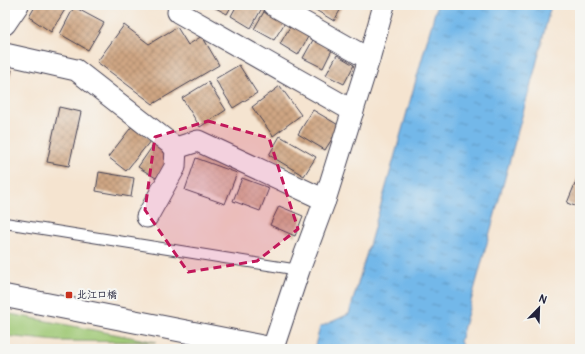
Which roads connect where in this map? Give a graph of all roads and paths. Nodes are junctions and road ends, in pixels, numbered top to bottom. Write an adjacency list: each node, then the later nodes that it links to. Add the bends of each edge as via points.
1 (18, 5): 5 (street)
2 (273, 5): 7 (street)
3 (384, 5): 7 (street)
4 (178, 12): 8 (street)
5 (5, 24)
6 (5, 54): 9 (street, via 76,70)
7 (369, 59): 8 (street)
8 (352, 111): 10 (street)
9 (176, 148): 10 (street, via 198,141); 11 (street, via 175,167)
10 (325, 200): 13 (street)
11 (147, 217)
12 (5, 223): 13 (lane)
13 (299, 270): 15 (street)
14 (5, 296): 15 (street)
15 (274, 349)

